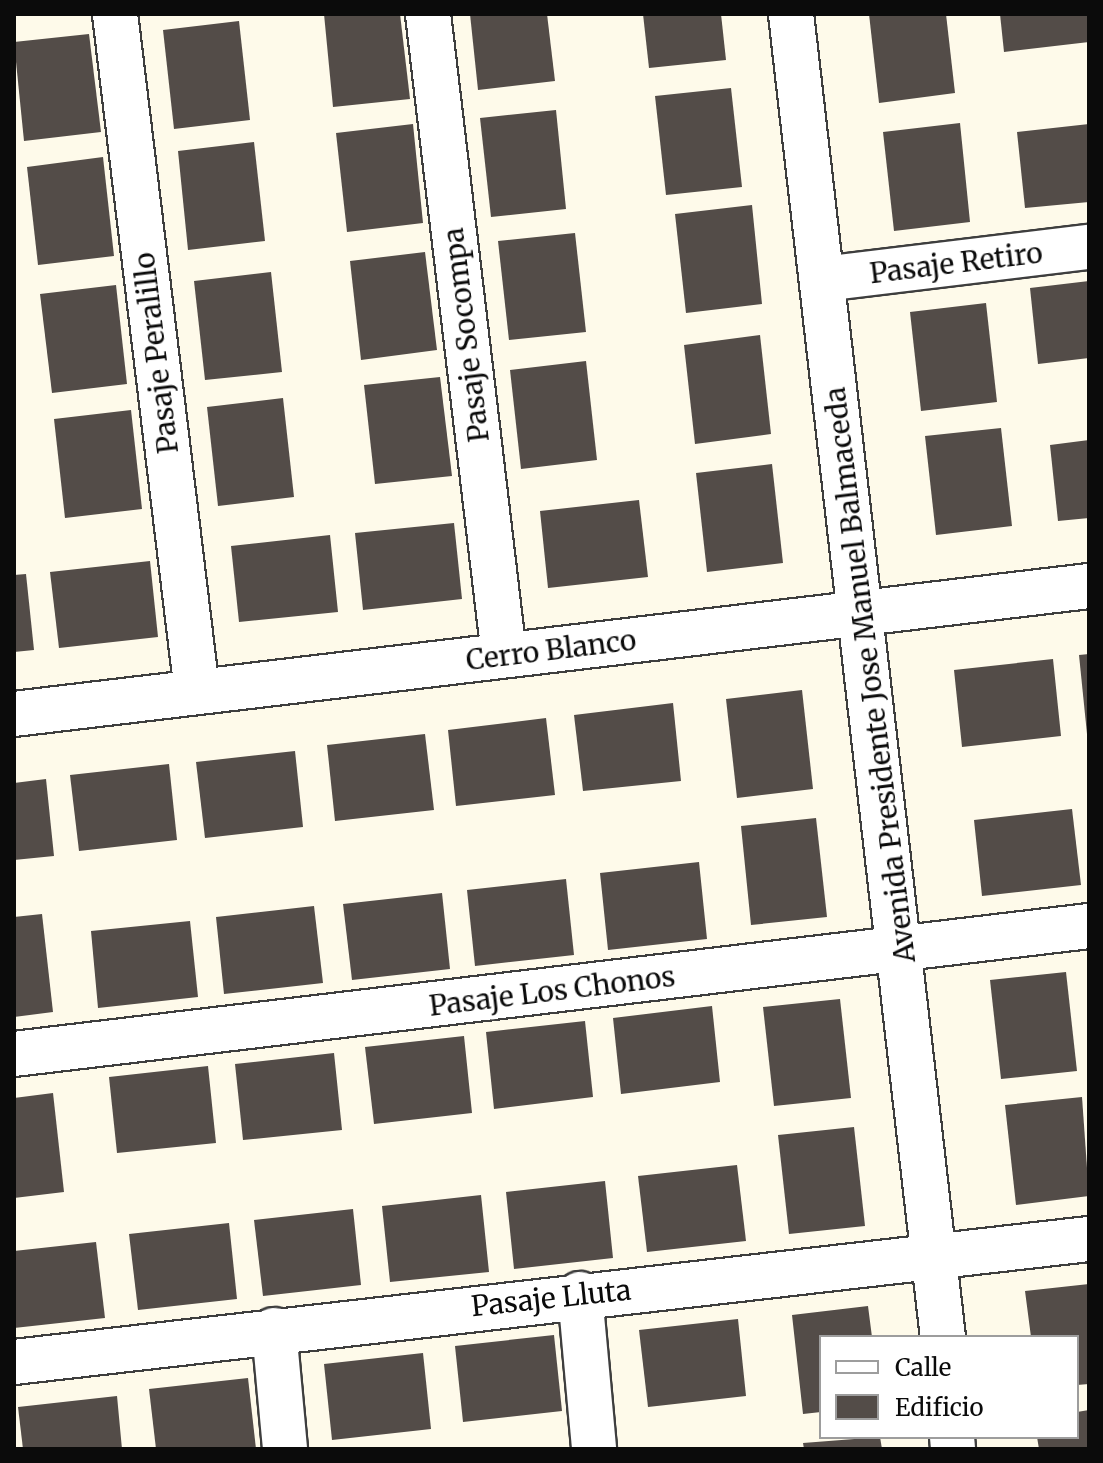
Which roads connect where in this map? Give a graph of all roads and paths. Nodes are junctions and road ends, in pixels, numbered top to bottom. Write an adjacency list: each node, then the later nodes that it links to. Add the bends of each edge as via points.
1 (115, 14): 9 (street, Pasaje Peralillo)
2 (428, 14): 8 (street, Pasaje Socompa)
3 (791, 14): 5 (street, Avenida Presidente Jose Manuel Balmaceda)
4 (1089, 247): 5 (street, Pasaje Retiro)
5 (823, 279): 7 (street, Avenida Presidente Jose Manuel Balmaceda)
6 (1089, 586): 7 (street, Cerro Blanco)
7 (864, 612): 8 (street, Cerro Blanco); 12 (street, Avenida Presidente Jose Manuel Balmaceda)
8 (504, 655): 9 (street, Cerro Blanco)
9 (197, 692): 10 (street, Cerro Blanco)
10 (14, 714)
11 (1089, 926): 12 (street, Pasaje Los Chonos)
12 (902, 948): 13 (street, Pasaje Los Chonos); 15 (street, Avenida Presidente Jose Manuel Balmaceda)
13 (14, 1054)
14 (1089, 1239): 15 (street, Pasaje Lluta)
15 (936, 1257): 16 (street, Pasaje Lluta); 18 (street, Avenida Presidente Jose Manuel Balmaceda)
16 (580, 1294): 17 (street, Pasaje Lluta); 21 (street)
17 (274, 1330): 19 (street, Pasaje Lluta); 20 (street)
18 (943, 1335)
19 (14, 1362)
20 (285, 1449)
21 (594, 1449)

